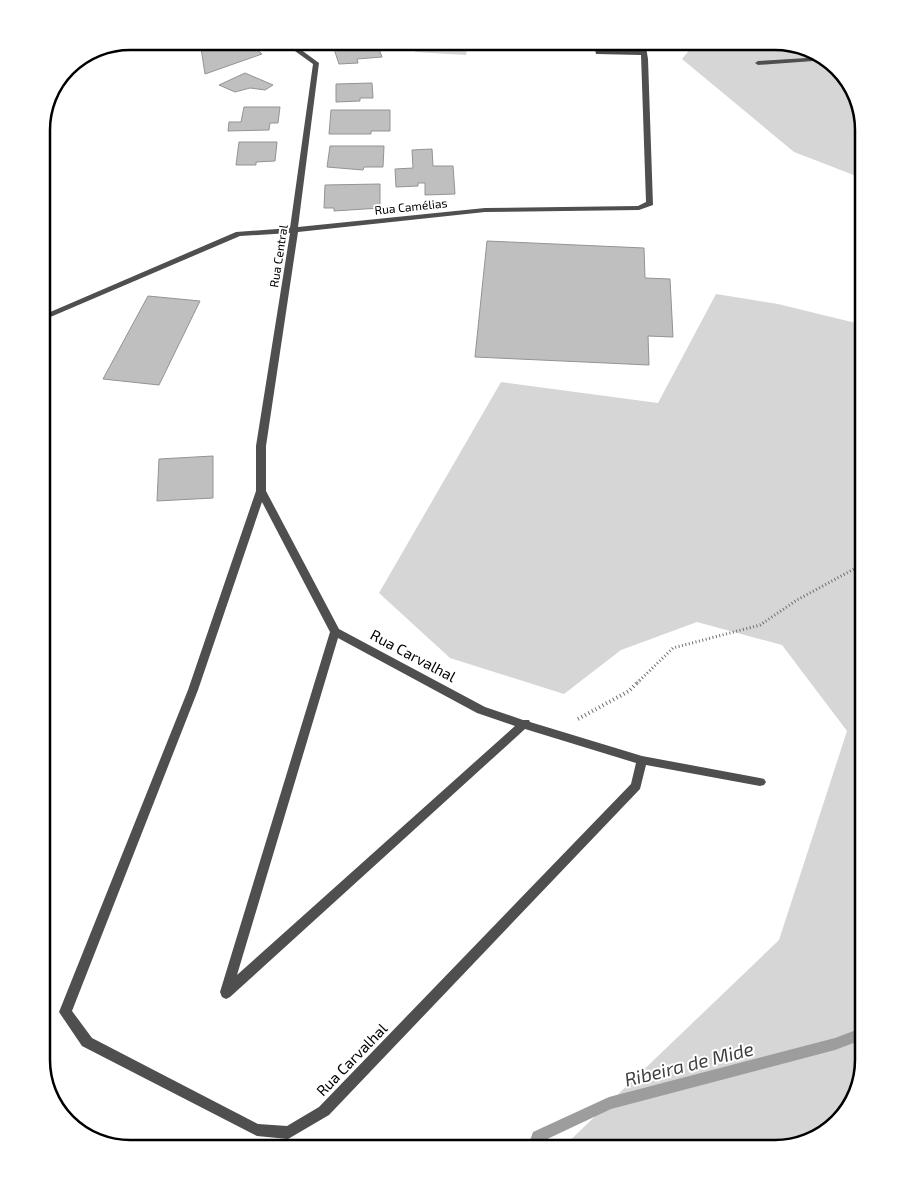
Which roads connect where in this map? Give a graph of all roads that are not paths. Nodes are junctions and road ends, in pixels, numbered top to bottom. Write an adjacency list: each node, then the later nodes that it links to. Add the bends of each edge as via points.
1 (297, 50): 7 (street, Rua Central, via 316,63)
2 (598, 50): 4 (street, via 598,53)
3 (644, 50): 4 (street, Rua Camélias)
4 (644, 53): 7 (street, Rua Camélias, via 650,204 639,208 484,210)
5 (812, 60): 6 (street)
6 (758, 63)
7 (294, 230): 8 (street, Rua Camélias, via 239,234); 9 (street, Rua Central, via 261,446)
8 (50, 313)
9 (261, 491): 10 (street); 12 (street, Rua Carvalhal, via 193,690 65,1012 87,1042 257,1130 288,1132 324,1111 636,786)
10 (335, 632): 11 (street, Rua Carvalhal, via 481,710); 11 (street, via 226,993)
11 (525, 723): 12 (street, Rua Carvalhal)
12 (642, 760): 13 (street)
13 (760, 782)

